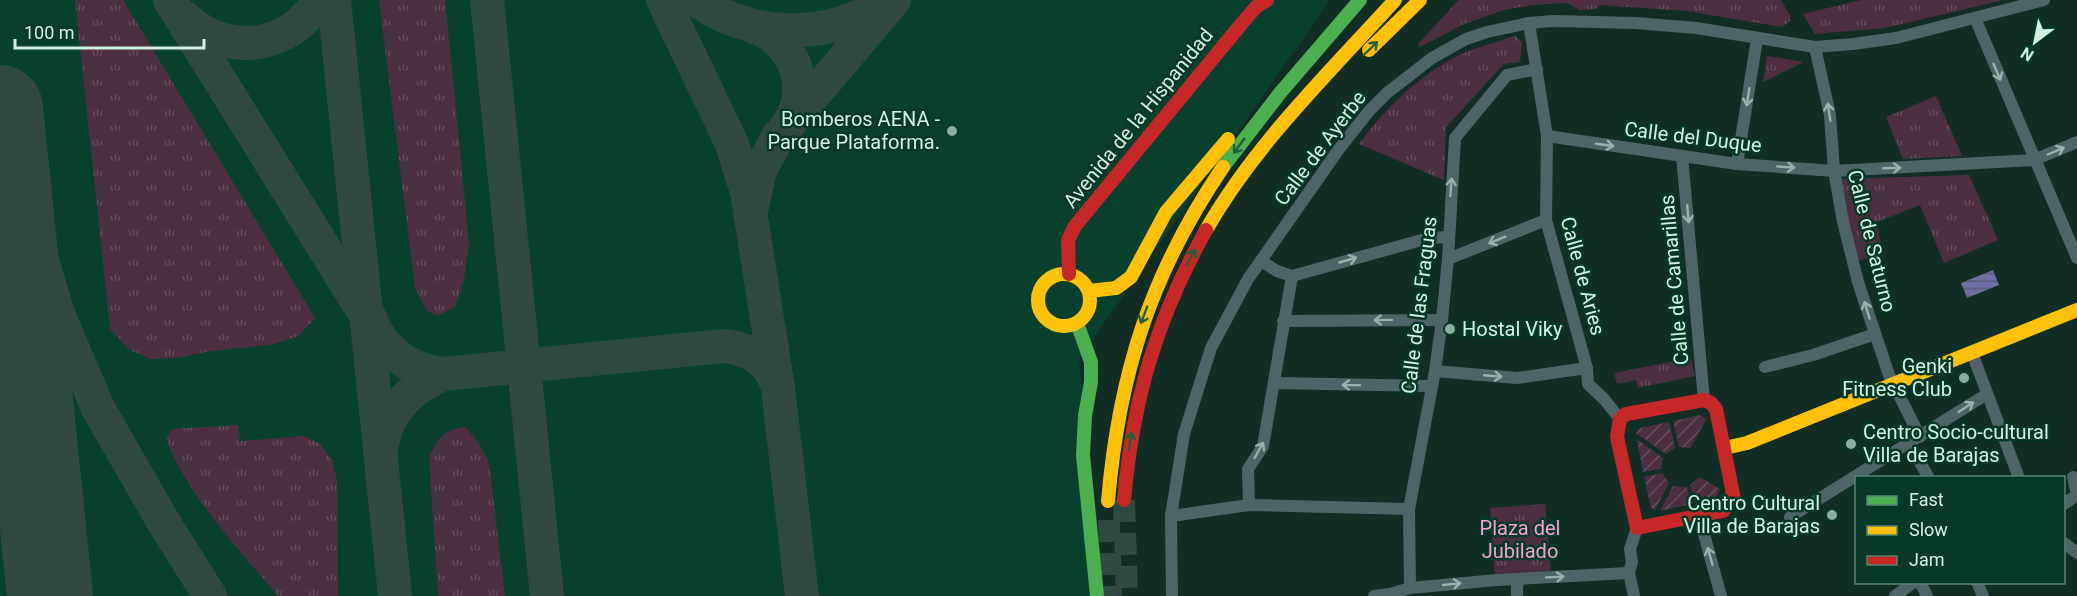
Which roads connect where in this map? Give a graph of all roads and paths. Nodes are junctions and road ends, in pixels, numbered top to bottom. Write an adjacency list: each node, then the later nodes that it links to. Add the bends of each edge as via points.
1 (1266, 0): 24 (main road, Avenida de la Hispanidad, via 1243,22 1075,226 1068,240)
2 (1360, 0): 11 (main road)
3 (1395, 0): 12 (main road)
4 (1420, 0): 12 (main road, one-way to 4, via 1340,77)
5 (2043, 0): 6 (street, Calle de Ayerbe)
6 (1975, 18): 9 (street, Calle de Ayerbe, via 1896,38); 16 (street, one-way to 16)
7 (1529, 23): 8 (street, Calle de Ayerbe, via 1636,22); 10 (street, Calle de Aries); 23 (street, Calle de Ayerbe, via 1466,39 1432,58 1387,93 1340,149)
8 (1758, 39): 9 (street, Calle de Ayerbe); 17 (street, one-way to 17)
9 (1815, 47): 18 (street, Calle de Saturno, one-way to 9, via 1830,115)
10 (1538, 69): 13 (street, Calle de Aries); 20 (street, Calle de las Fraguas, one-way to 10, via 1455,138 1507,75)
11 (1287, 82): 26 (main road, via 1259,104 1166,212 1131,277 1116,288); 51 (main road, one-way to 51, via 1206,191 1154,289 1118,414)
12 (1309, 97): 50 (main road, one-way to 12, via 1134,416 1146,366 1170,298 1219,210 1264,148)
13 (1547, 136): 15 (street, Calle del Duque, one-way to 15); 19 (street, Calle de Aries)
14 (2077, 142): 16 (street, Calle del Duque, one-way to 14)
15 (1682, 156): 17 (street, Calle del Duque); 40 (street, Calle de Camarillas, one-way to 40)
16 (2034, 160): 18 (street, Calle del Duque, one-way to 16); 21 (street)
17 (1737, 164): 18 (street, Calle del Duque, one-way to 18)
18 (1834, 171): 31 (street, Calle de Saturno, one-way to 18, via 1858,282)
19 (1546, 220): 22 (street, one-way to 22); 34 (street, Calle de Aries)
20 (1448, 237): 22 (street, Calle de las Fraguas); 25 (street, one-way to 20, via 1429,238)
21 (2077, 258)
22 (1448, 260): 28 (street, Calle de las Fraguas)
23 (1261, 261): 25 (street); 54 (street, Calle de Ayerbe, via 1211,348 1184,434)
24 (1069, 274): 26 (main road, via 1078,277); 30 (main road, via 1046,281 1038,304 1047,320 1056,325)
25 (1292, 276): 29 (street)
26 (1089, 291): 30 (main road, via 1089,309)
27 (2077, 310): 32 (main road)
28 (1442, 320): 29 (street, one-way to 29); 35 (street, Calle de las Fraguas)
29 (1283, 321): 36 (street)
30 (1077, 323): 65 (main road, via 1091,362 1083,455)
31 (1875, 334): 33 (street); 37 (street, Calle de Saturno, via 1888,375)
32 (1972, 353): 37 (main road); 39 (street)
33 (1765, 367)
34 (1587, 368): 35 (street, one-way to 34, via 1517,378); 41 (street, Calle de Aries, via 1588,384)
35 (1435, 371): 38 (street, Calle de las Fraguas)
36 (1275, 383): 38 (street, one-way to 36); 52 (street, one-way to 36, via 1248,469 1263,446)
37 (1895, 384): 42 (street, Calle de Saturno); 43 (main road, via 1747,443)
38 (1431, 387): 53 (street, Calle de las Fraguas)
39 (1987, 394): 42 (street, one-way to 39); 46 (street)
40 (1704, 400): 41 (main road); 43 (main road, via 1716,409)
41 (1620, 418): 57 (main road, via 1617,437)
42 (1914, 440): 44 (street); 45 (street, Calle de Saturno)
43 (1725, 448): 55 (main road, via 1734,499 1723,511)
44 (1856, 476)
45 (1929, 476)
46 (2019, 476)
47 (1855, 477): 56 (street)
48 (2071, 478): 49 (street)
49 (2077, 495)
50 (1124, 500)
51 (1108, 501)
52 (1250, 505): 53 (street); 54 (street)
53 (1409, 509): 63 (street, Calle de las Fraguas)
54 (1171, 516): 66 (street, Calle de Ayerbe)
55 (1702, 516): 57 (main road); 70 (street, one-way to 55)
56 (1790, 517)
57 (1637, 528): 60 (street, via 1630,549)
58 (2065, 544): 59 (street)
59 (2077, 553)
60 (1629, 573): 61 (street, one-way to 60); 69 (street)
61 (1520, 579): 63 (street, one-way to 61); 68 (street)
62 (1911, 584): 71 (street)
63 (1410, 588): 64 (street)
64 (1390, 595): 67 (street)
65 (1097, 596)
66 (1172, 596)
67 (1374, 596)
68 (1516, 596)
69 (1634, 596)
70 (1721, 596)
71 (1895, 596)

